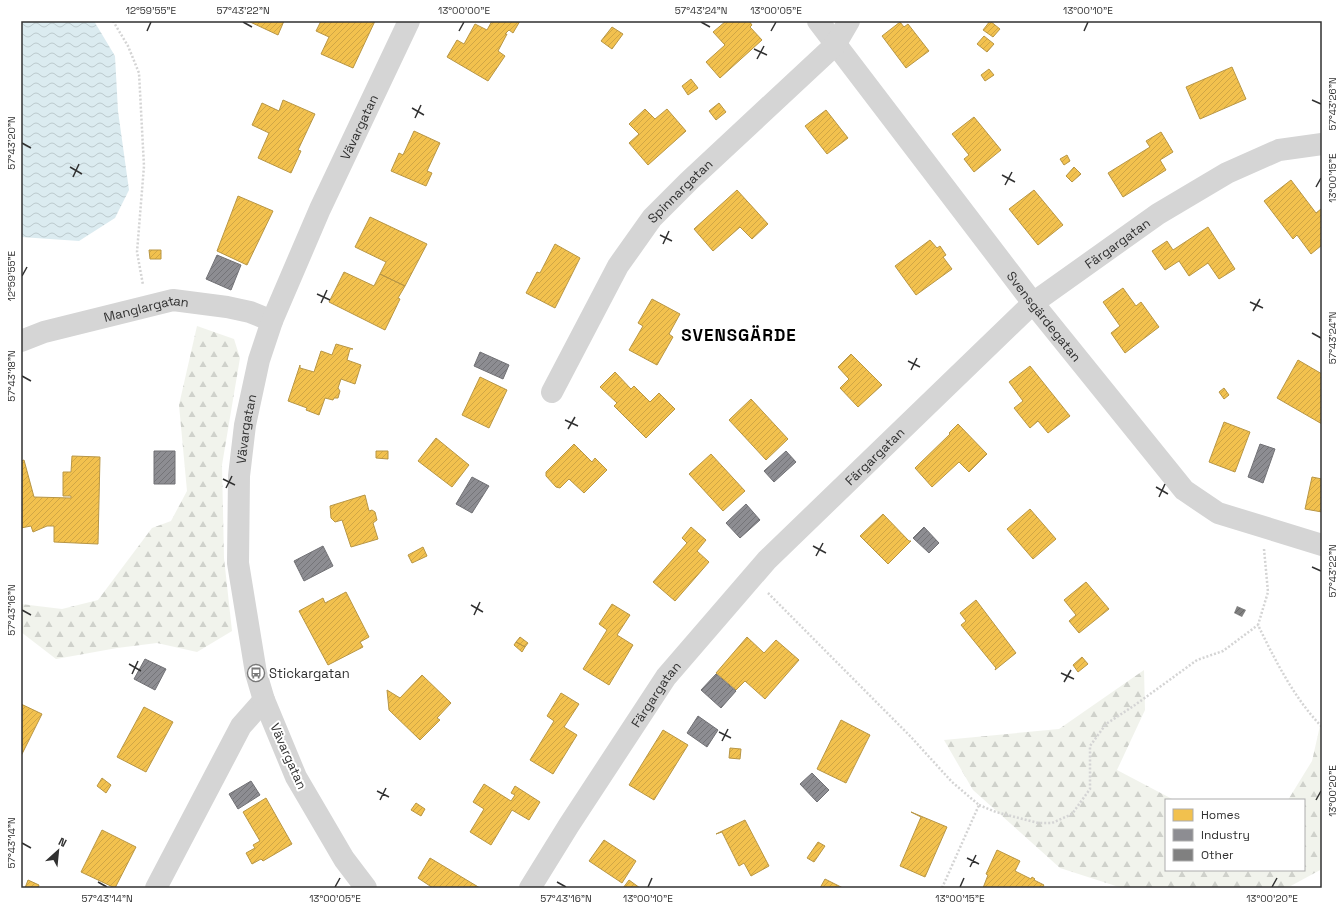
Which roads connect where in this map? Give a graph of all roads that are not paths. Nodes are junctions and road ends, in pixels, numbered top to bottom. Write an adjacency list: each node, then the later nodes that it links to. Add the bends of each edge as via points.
1 (409, 21): 7 (street, Vävargatan, via 320,209)
2 (818, 21): 4 (street, Svensgärdegatan)
3 (849, 21): 4 (street, Spinnargatan)
4 (835, 46): 6 (street, Svensgärdegatan); 9 (street, Spinnargatan, via 652,218 618,266)
5 (1322, 144): 6 (street, Färgargatan, via 1279,150 1227,173 1158,214)
6 (1033, 302): 10 (street, Svensgärdegatan, via 1184,490 1218,513); 14 (street, Färgargatan, via 772,555 666,677)
7 (272, 321): 8 (street, Manglargatan, via 250,312 227,307 173,300 44,332); 11 (street, Vävargatan, via 258,360 245,425 239,476 238,563 256,673)
8 (21, 341)
9 (552, 392)
10 (1322, 545)
11 (264, 700): 12 (street, via 241,726); 13 (street, Vävargatan, via 296,777 344,859)
12 (156, 888)
13 (366, 888)
14 (530, 888)

